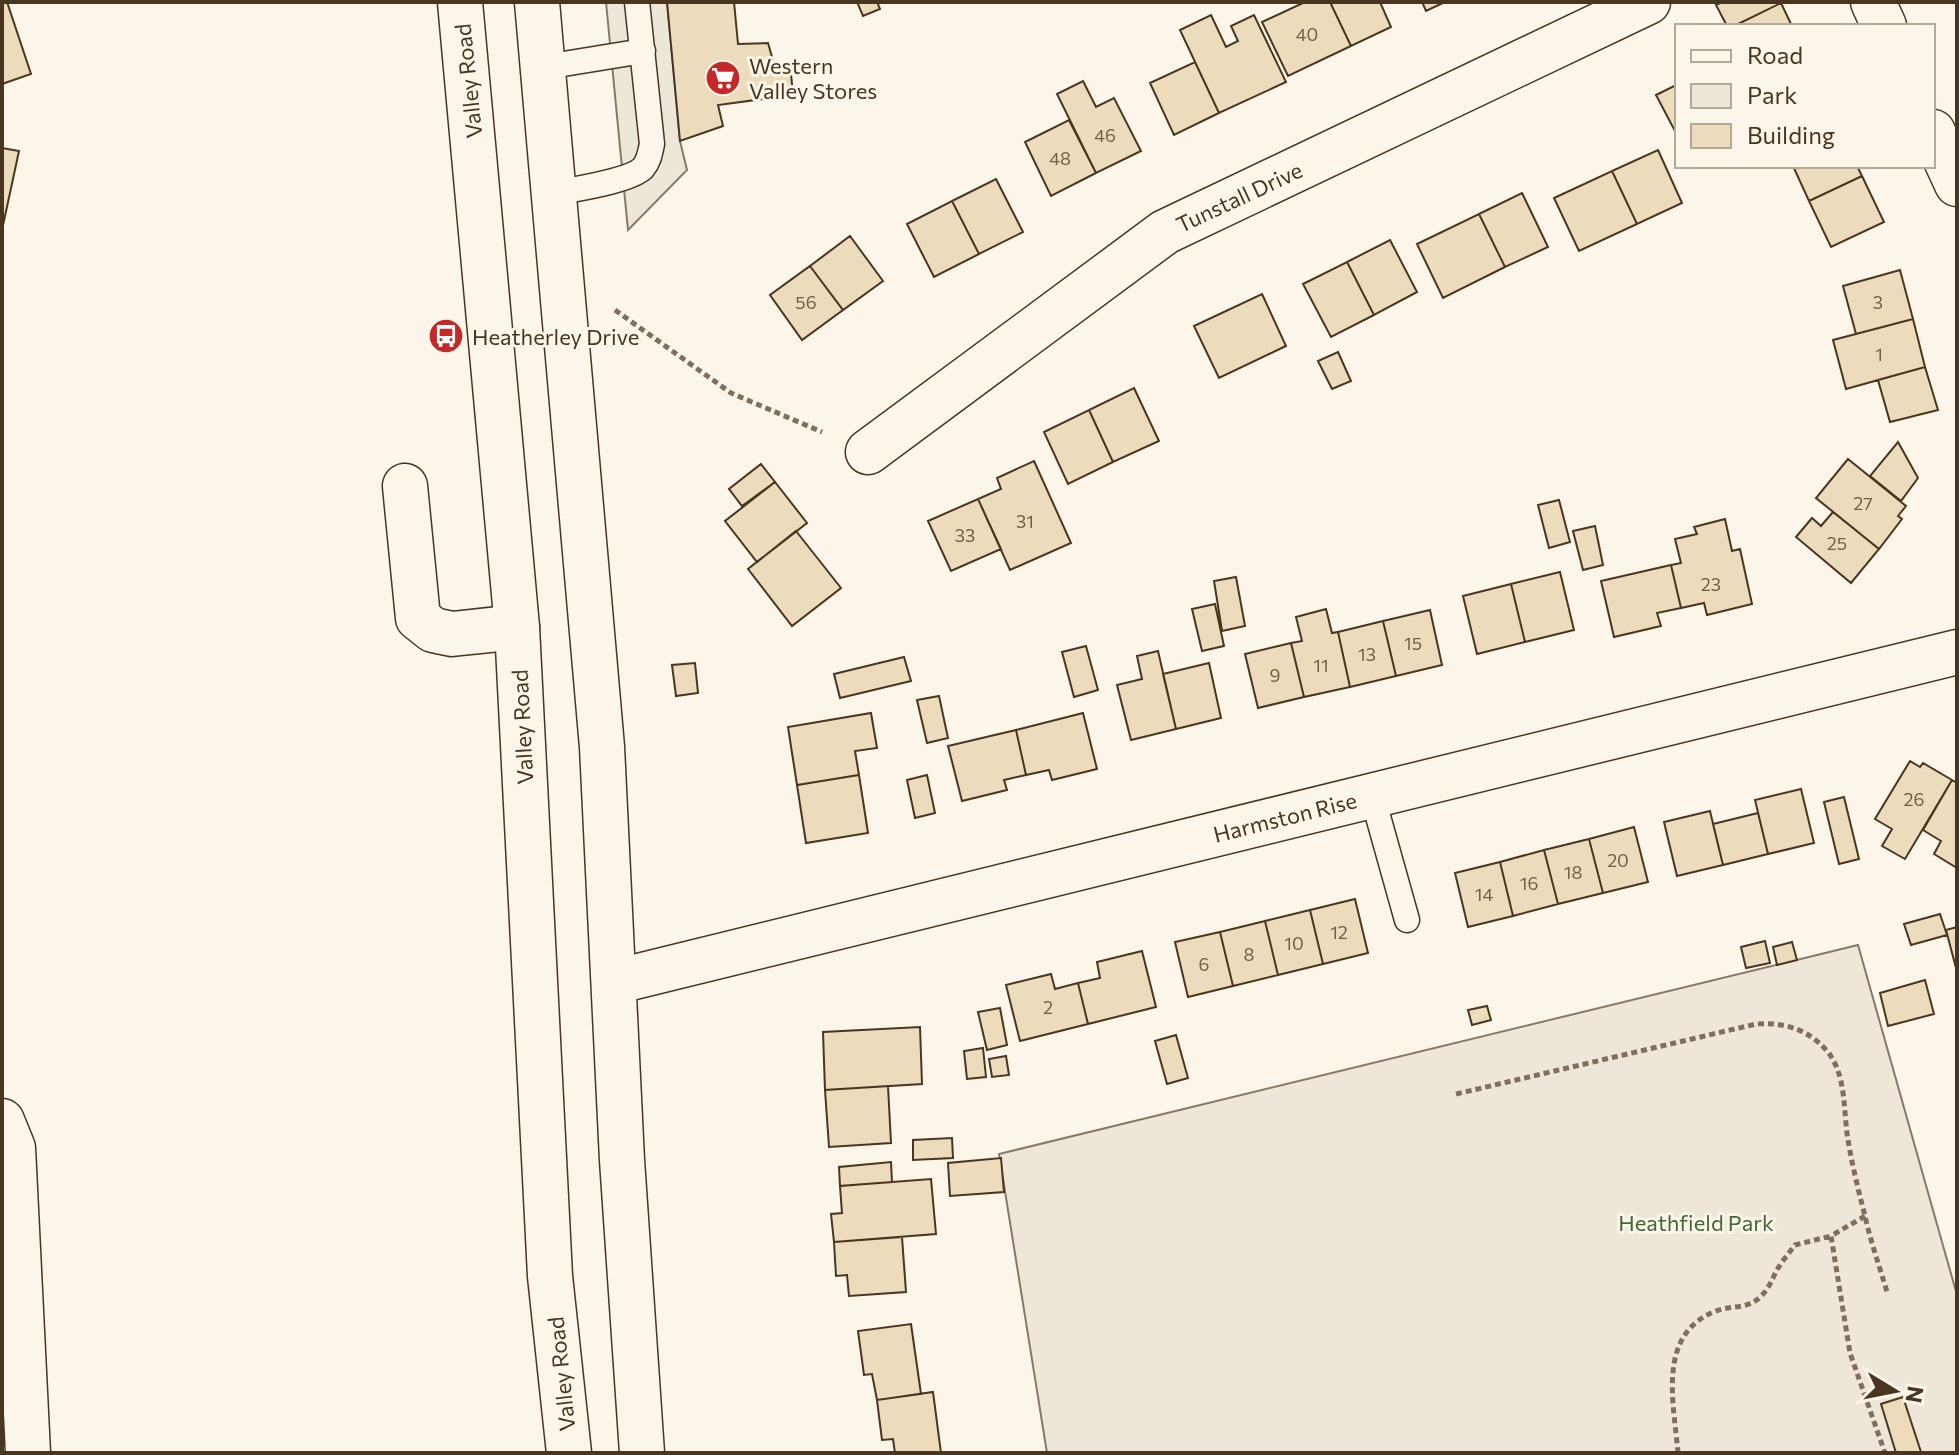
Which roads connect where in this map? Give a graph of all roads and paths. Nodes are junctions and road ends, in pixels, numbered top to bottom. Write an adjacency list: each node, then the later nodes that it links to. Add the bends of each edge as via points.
1 (460, 2): 15 (main road, Valley Road)
2 (537, 2): 8 (main road)
3 (637, 2): 7 (lane)
4 (1648, 2): 13 (main road, Tunstall Drive, via 1165,232)
5 (1873, 2): 6 (main road)
6 (1883, 24)
7 (643, 51): 8 (lane); 11 (lane, via 652,144 648,162 640,172)
8 (545, 67): 11 (main road)
9 (1935, 136): 10 (main road)
10 (1957, 184)
11 (555, 193): 19 (main road, via 602,747)
12 (615, 309): 13 (path, via 731,393)
13 (868, 452)
14 (405, 486): 15 (main road, via 418,618 433,630 452,634)
15 (517, 627): 26 (main road, Valley Road, via 550,1276)
16 (1957, 652): 17 (main road, Harmston Rise)
17 (1372, 795): 18 (lane); 19 (main road, Harmston Rise)
18 (1407, 920)
19 (614, 982): 27 (main road)
20 (1456, 1094): 22 (path, via 1756,1024 1796,1028 1829,1053 1840,1073)
21 (2, 1121): 25 (main road, via 13,1148)
22 (1865, 1216): 23 (path); 24 (path)
23 (1831, 1236): 28 (path, via 1795,1245 1762,1296 1700,1319 1684,1334 1672,1368); 29 (path, via 1850,1353)
24 (1888, 1295)
25 (28, 1453)
26 (569, 1453)
27 (642, 1453)
28 (1678, 1453)
29 (1885, 1453)

